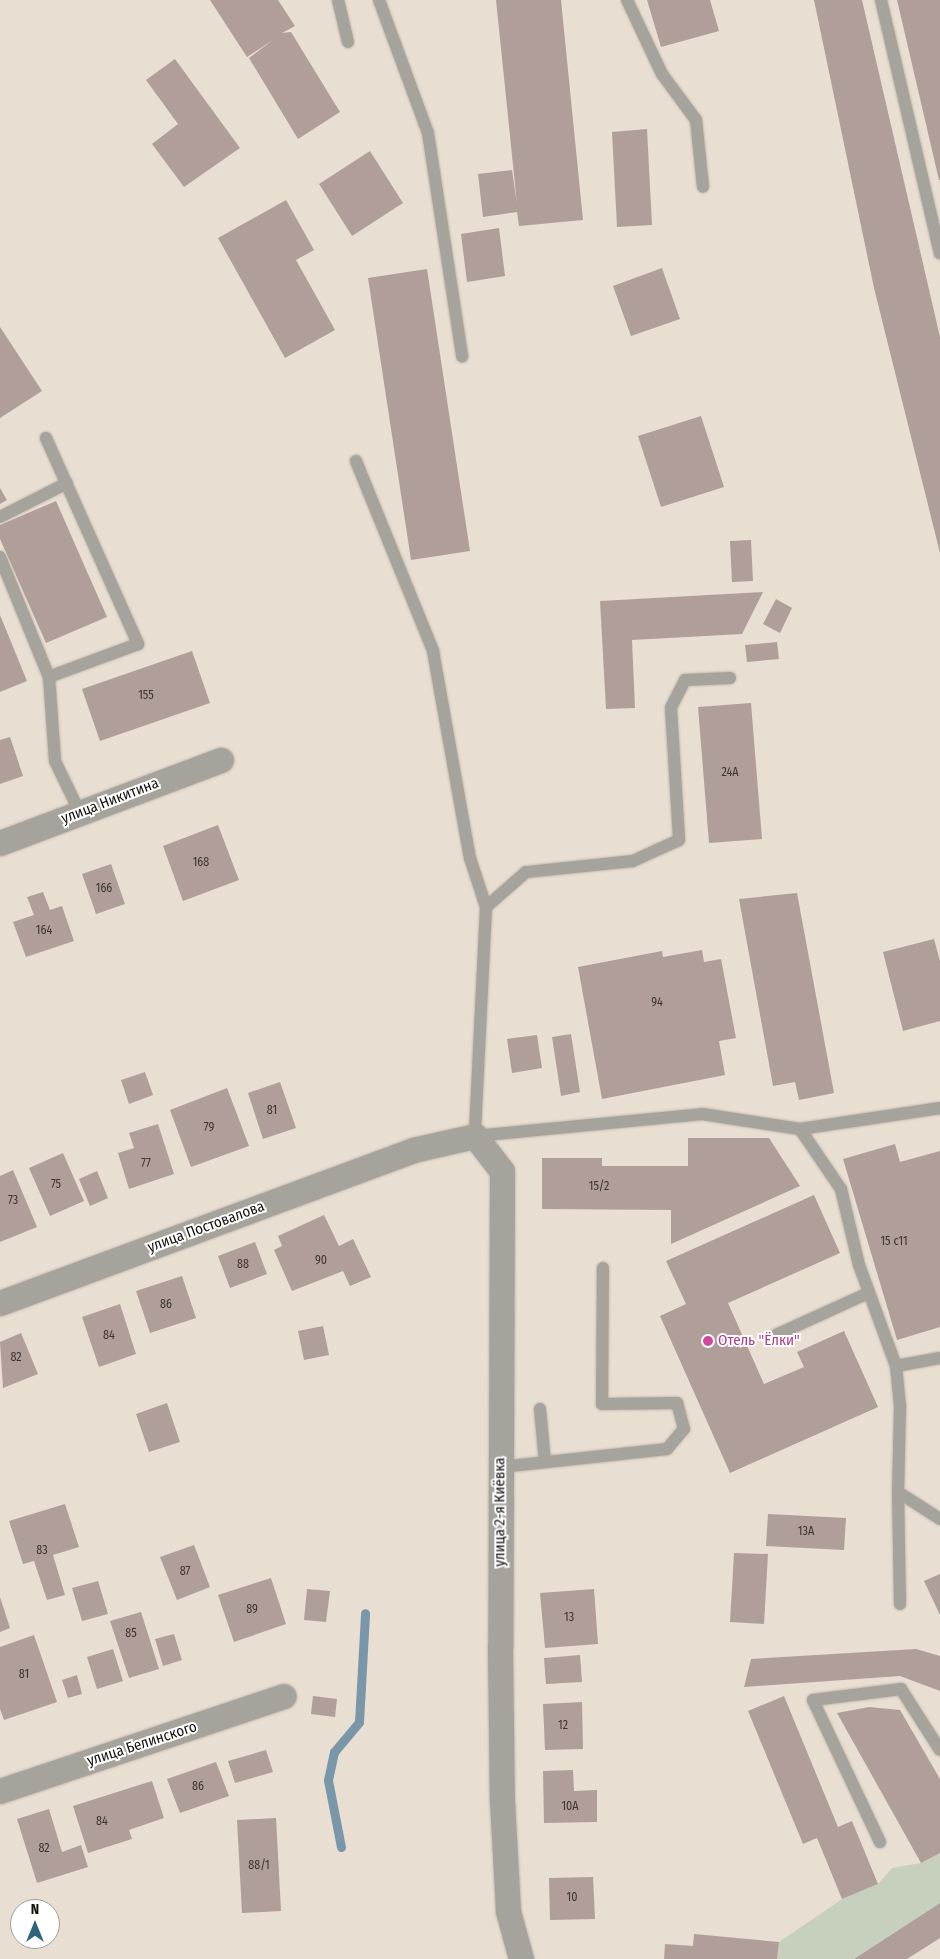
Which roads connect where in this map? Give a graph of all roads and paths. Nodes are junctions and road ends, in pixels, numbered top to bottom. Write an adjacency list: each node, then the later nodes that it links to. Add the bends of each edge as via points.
1 (338, 0): 5 (lane)
2 (378, 0): 8 (lane, via 428,132)
3 (627, 0): 6 (lane, via 662,74 696,120)
4 (881, 0): 7 (lane)
5 (348, 42)
6 (703, 187)
7 (940, 252)
8 (462, 356)
9 (46, 438): 11 (lane)
10 (356, 461): 19 (lane, via 433,651 470,858)
11 (67, 483): 12 (lane); 14 (lane, via 138,644)
12 (0, 517)
13 (0, 557): 14 (lane)
14 (49, 677): 17 (lane, via 55,762)
15 (730, 678): 19 (lane, via 684,680 671,708 679,840 633,861 526,872)
16 (221, 760): 17 (street, улица Никитина)
17 (80, 813): 18 (street, улица Никитина)
18 (0, 843)
19 (486, 907): 22 (lane)
20 (940, 1108): 21 (lane)
21 (800, 1129): 22 (lane, via 702,1114); 24 (lane, via 841,1189)
22 (475, 1136): 25 (street, улица Постовалова, via 413,1150); 31 (street, улица 2-я Киёвка, via 502,1171)
23 (603, 1268): 30 (lane, via 602,1404 677,1403 684,1429 667,1449)
24 (868, 1293): 26 (lane); 28 (lane)
25 (0, 1303)
26 (776, 1335)
27 (940, 1358): 28 (lane)
28 (896, 1366): 32 (lane, via 900,1406)
29 (540, 1409): 30 (lane)
30 (545, 1462): 31 (lane)
31 (501, 1467): 39 (street, улица 2-я Киёвка, via 503,1809 508,1911)
32 (898, 1492): 33 (lane); 34 (lane)
33 (940, 1519)
34 (900, 1604)
35 (284, 1696): 37 (street, улица Белинского)
36 (940, 1750): 38 (lane, via 901,1689 814,1700)
37 (0, 1791)
38 (880, 1842)
39 (521, 1959)

